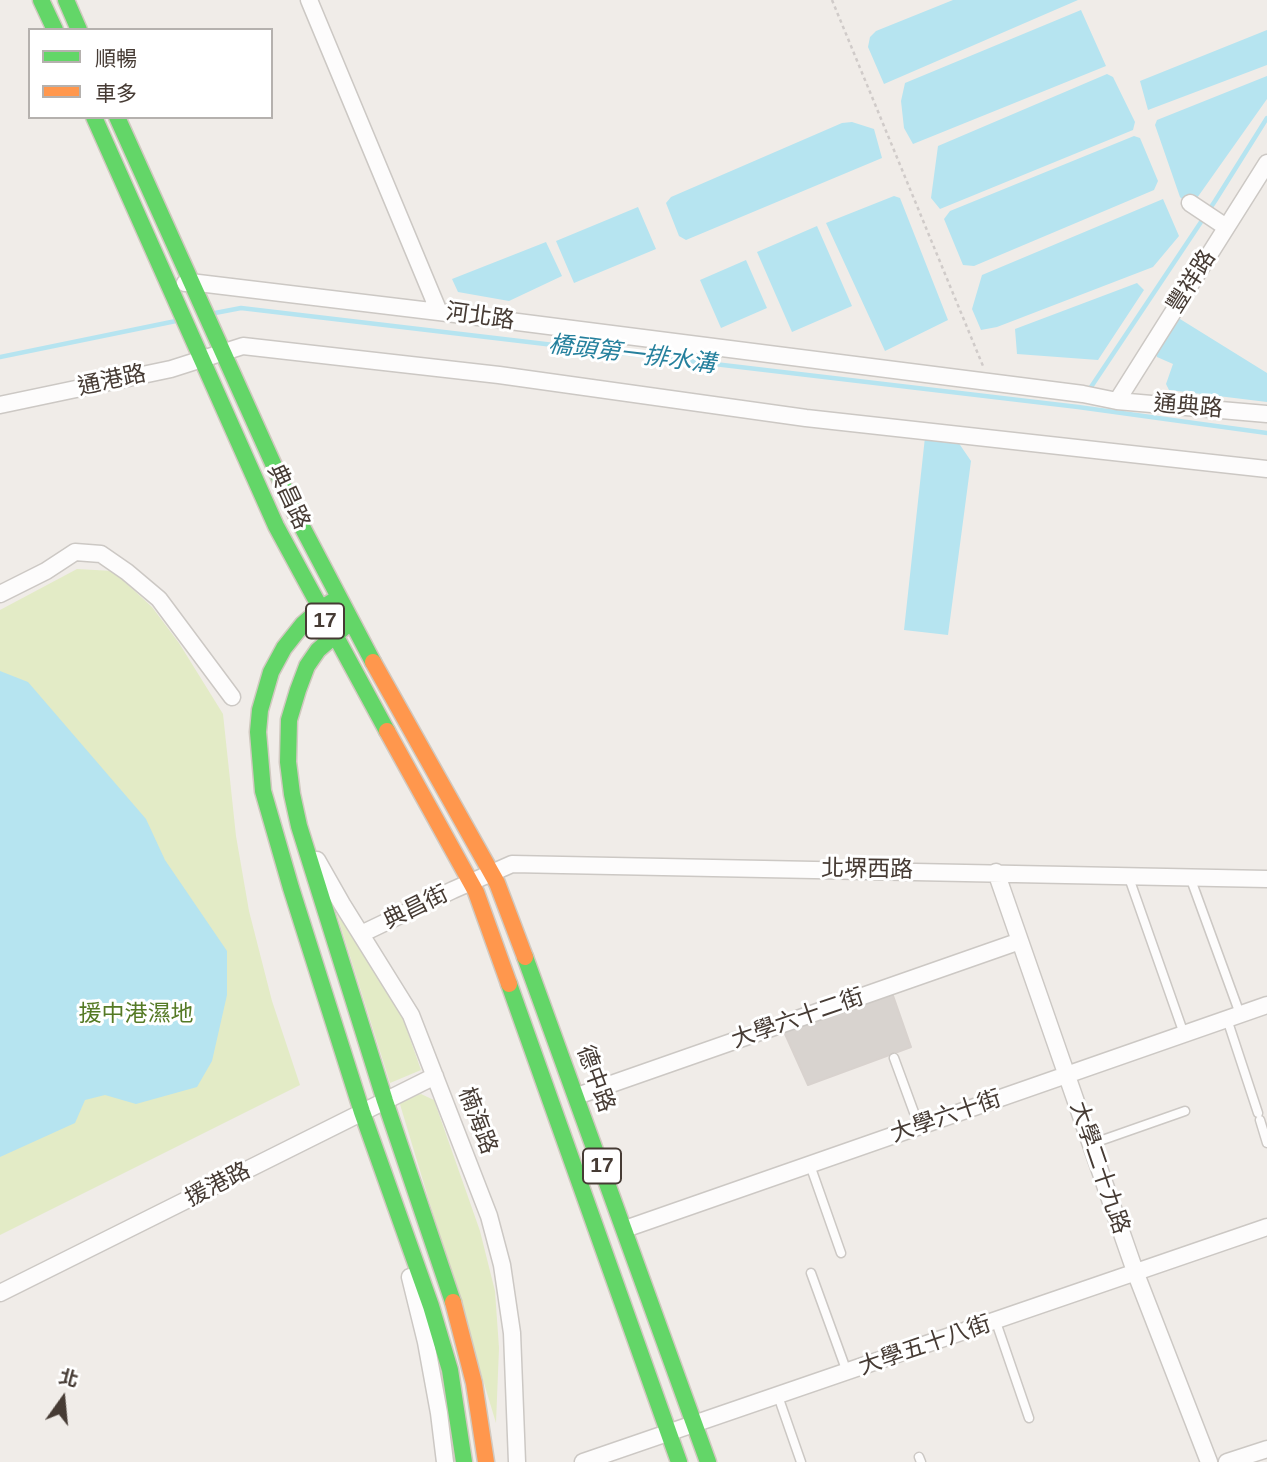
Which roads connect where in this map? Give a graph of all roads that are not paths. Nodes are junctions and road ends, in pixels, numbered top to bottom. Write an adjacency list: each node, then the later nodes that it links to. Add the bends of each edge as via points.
1 (41, 0): 4 (main road)
2 (66, 0): 5 (main road)
3 (309, 0): 11 (street)
4 (54, 28)
5 (78, 28)
6 (95, 119): 10 (main road, 典昌路 / 17)
7 (118, 119): 9 (main road, 典昌路 / 17)
8 (1267, 163): 15 (street, 豐祥路, via 1208,215)
9 (194, 288): 10 (street, 河北路); 11 (street, 河北路); 12 (main road, 典昌路 / 17)
10 (171, 292): 13 (main road, 典昌路 / 17)
11 (439, 312): 14 (street, 河北路)
12 (222, 348): 13 (street, 通港路); 18 (street, 通港路, via 243,346 458,370 806,418); 20 (main road, 典昌路 / 17)
13 (201, 354): 16 (street, 通港路, via 171,369); 21 (main road, 典昌路 / 17, via 276,526)
14 (1083, 394): 15 (street, 通典路)
15 (1113, 400): 17 (street, 通典路)
16 (0, 405)
17 (1267, 414)
18 (1267, 469)
19 (0, 594): 24 (street, via 75,552 101,554 159,598)
20 (338, 598): 21 (main road); 22 (main road, 典昌路 / 17)
21 (320, 609): 23 (main road, 典昌路 / 17); 43 (main road, via 284,648 271,672 260,710 258,752 263,791 291,888)
22 (351, 623): 23 (main road, 楠海路); 26 (main road, 典昌路 / 17)
23 (332, 635): 25 (main road, 楠海路, via 307,666 289,720 288,762); 31 (main road, 典昌路 / 17)
24 (232, 696)
25 (299, 827): 32 (street, 楠海路); 41 (main road, 楠海路)
26 (492, 872): 27 (street, 北堺西路, via 512,864); 31 (street, 北堺西路); 40 (main road, 德中路 / 17)
27 (996, 872): 28 (street, 北堺西路); 33 (street, 大學二十九路)
28 (1128, 876): 29 (street, 北堺西路); 36 (lane)
29 (1190, 877): 30 (street, 北堺西路); 35 (lane)
30 (1267, 878)
31 (470, 882): 32 (street, 典昌街); 60 (main road, 17)
32 (361, 934): 39 (street, 楠海路, via 411,1015)
33 (1020, 942): 38 (street, 大學二十九路); 40 (street, 大學六十二街)
34 (1267, 1005): 35 (street, 大學六十街)
35 (1233, 1016): 36 (street, 大學六十街); 46 (lane)
36 (1184, 1034): 38 (street, 大學六十街)
37 (894, 1058): 44 (lane)
38 (1067, 1074): 44 (street, 大學六十街); 47 (street, 大學二十九路)
39 (435, 1076): 41 (street, 援港路); 65 (street, 楠海路, via 489,1216 502,1265 512,1332)
40 (577, 1096): 50 (main road, 德中路 / 17)
41 (385, 1101): 43 (street, 援港路); 64 (main road, 楠海路, via 457,1313)
42 (1185, 1111): 47 (lane)
43 (362, 1112): 45 (main road); 54 (street, 援港路)
44 (919, 1126): 48 (street, 大學六十街)
45 (371, 1140): 62 (street, via 423,1329); 63 (main road, via 450,1370)
46 (1267, 1143)
47 (1091, 1144): 53 (street, 大學二十九路)
48 (810, 1165): 50 (street, 大學六十街); 51 (lane)
49 (1267, 1227): 53 (street, 大學五十八街)
50 (625, 1230): 59 (main road, 德中路 / 17)
51 (841, 1252)
52 (811, 1273): 56 (lane)
53 (1136, 1274): 55 (street, 大學五十八街); 70 (street, 大學二十九路)
54 (0, 1293)
55 (996, 1322): 56 (street, 大學五十八街); 58 (lane)
56 (847, 1372): 57 (street, 大學五十八街)
57 (778, 1396): 59 (street, 大學五十八街); 69 (lane)
58 (1029, 1418)
59 (695, 1423): 60 (street, 大學五十八街); 68 (main road, 德中路 / 17)
60 (668, 1432): 66 (street, 大學五十八街); 67 (main road, 17)
61 (1267, 1449): 71 (street)
62 (445, 1462)
63 (464, 1462)
64 (486, 1462)
65 (517, 1462)
66 (583, 1462)
67 (679, 1462)
68 (708, 1462)
69 (801, 1462)
70 (1209, 1462)
71 (1227, 1462)

